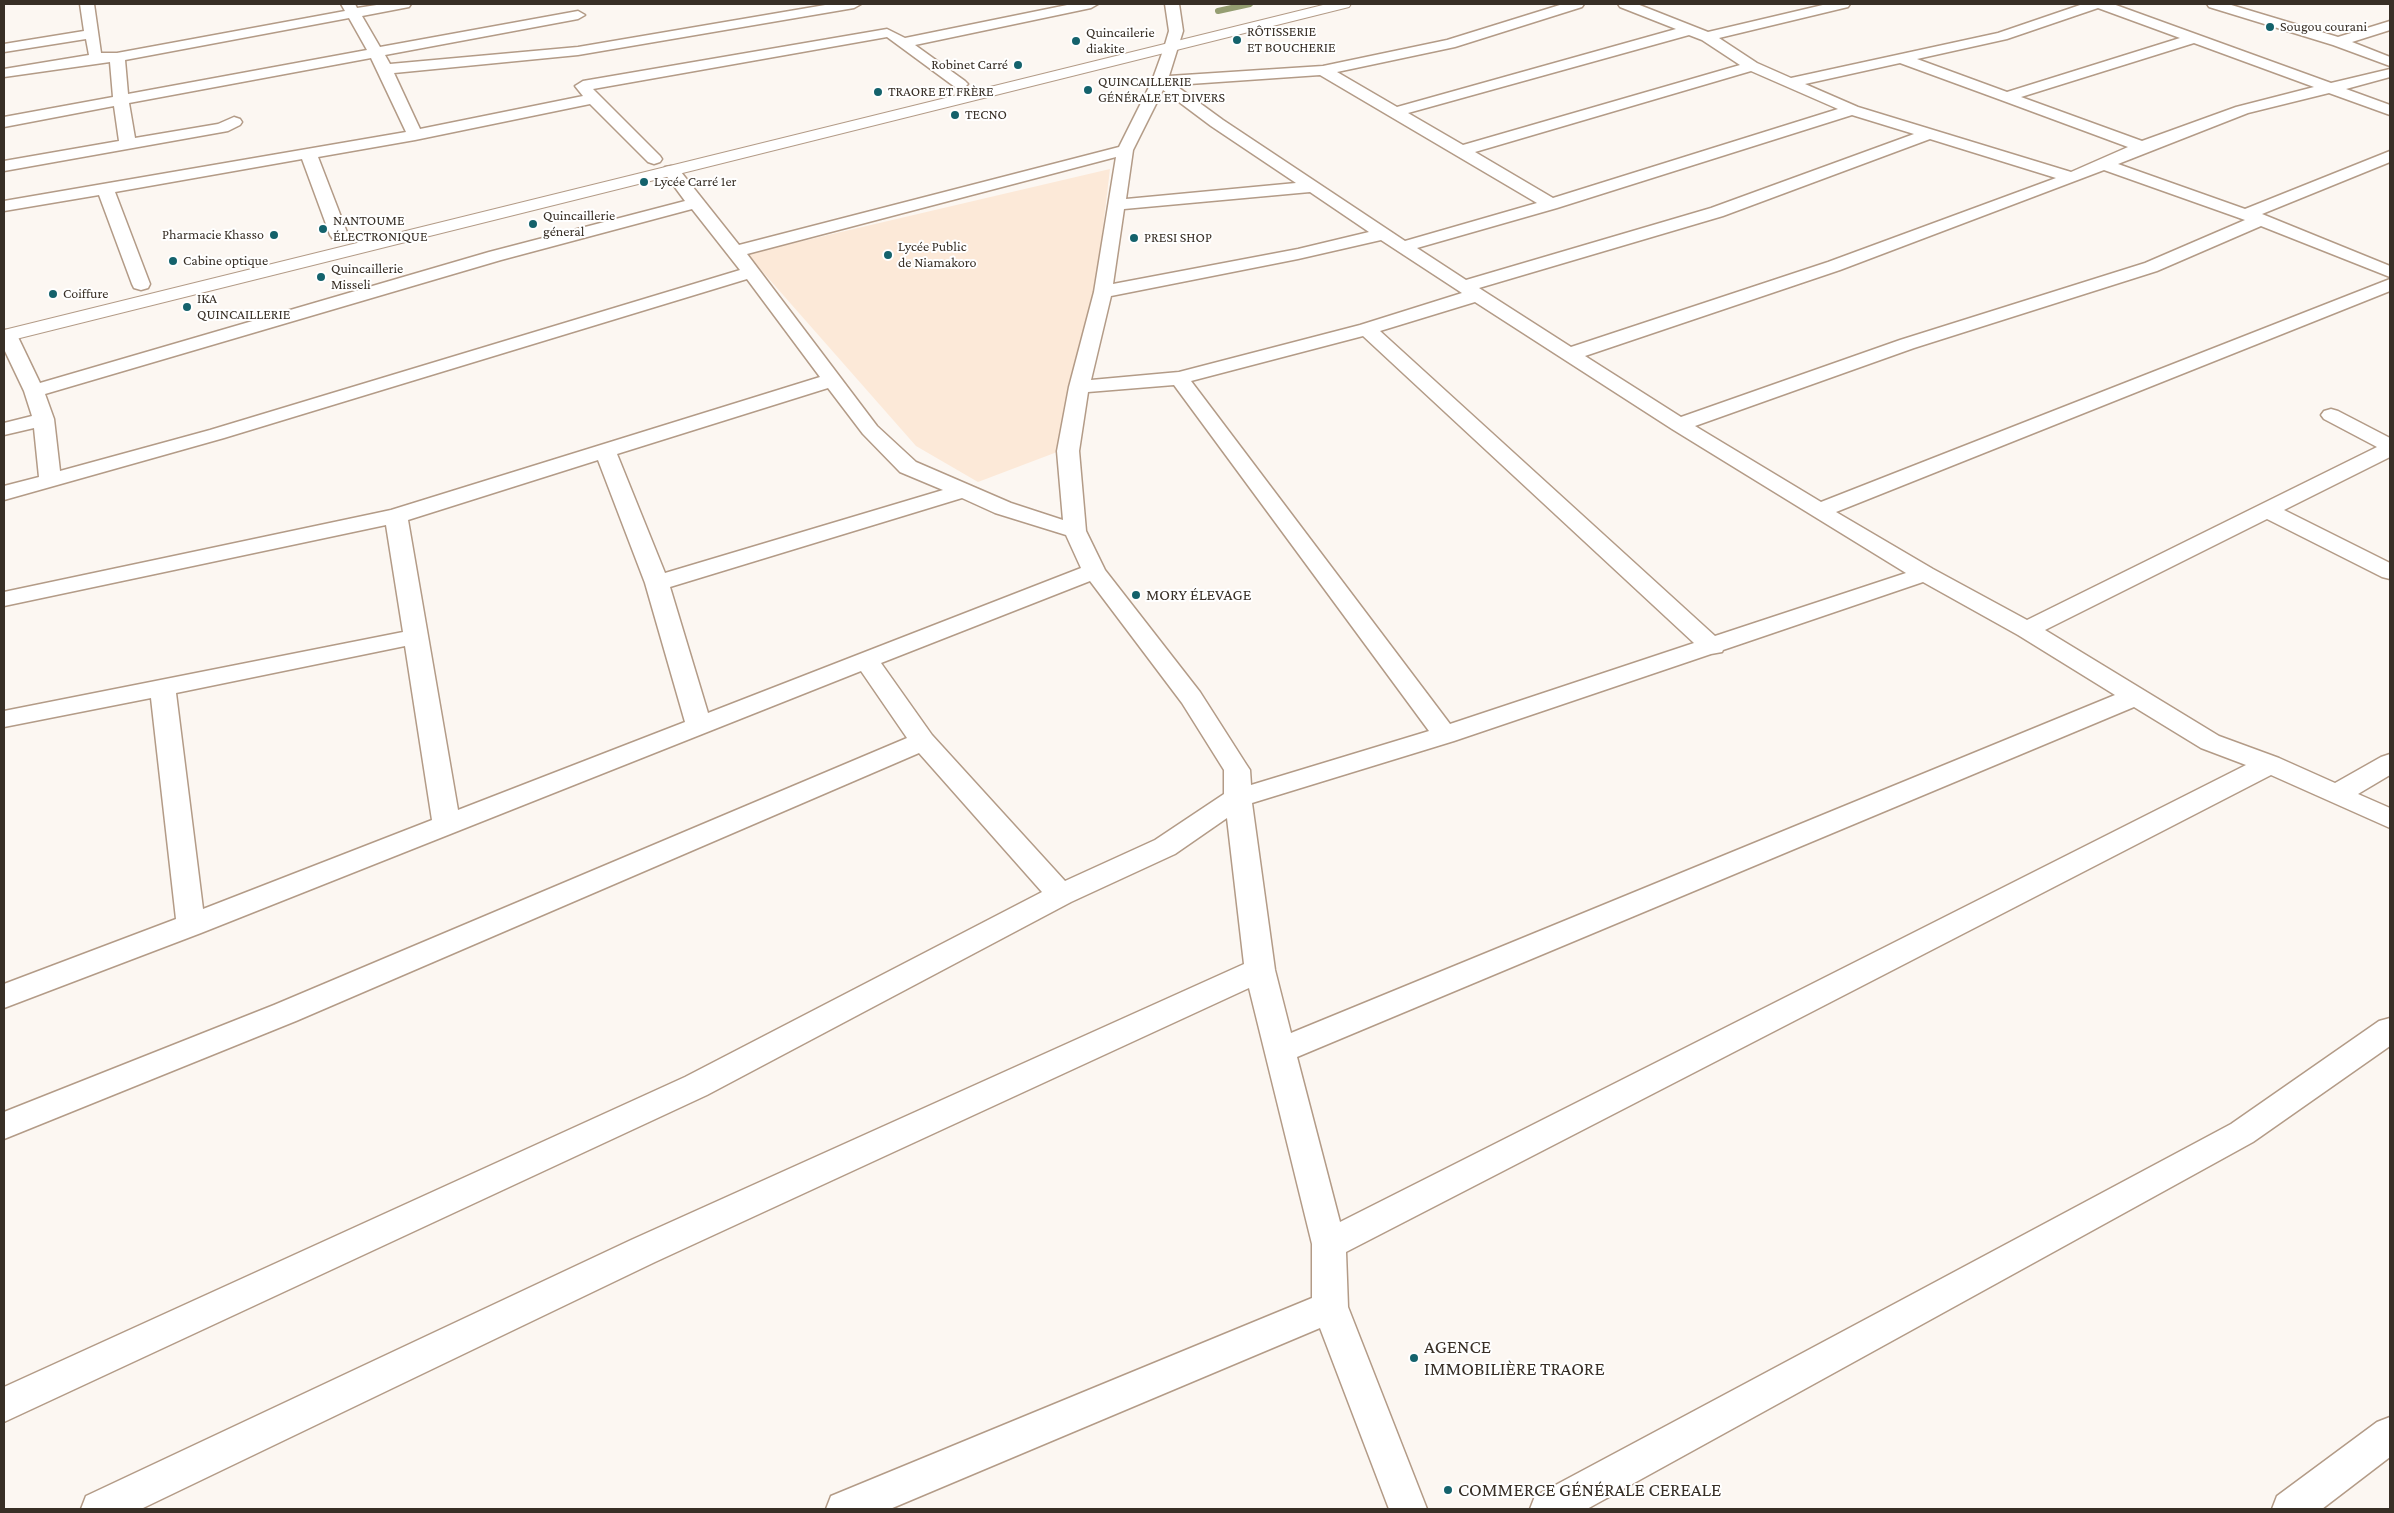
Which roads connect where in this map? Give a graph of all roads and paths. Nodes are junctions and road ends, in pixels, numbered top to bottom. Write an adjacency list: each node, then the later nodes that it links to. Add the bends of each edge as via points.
1 (87, 4): 19 (street)
2 (404, 4): 13 (street)
3 (1090, 4): 24 (street)
4 (1172, 4): 22 (street)
5 (1288, 4): 22 (main road)
6 (1344, 4): 22 (main road)
7 (1577, 4): 34 (street, via 1450,44)
8 (1626, 4): 17 (street)
9 (1843, 4): 20 (street)
10 (2096, 4): 30 (street, via 2002,36)
11 (2101, 4): 21 (street)
12 (2214, 4): 23 (street)
13 (351, 8): 27 (street); 28 (street)
14 (579, 10): 26 (street); 27 (street)
15 (852, 10): 18 (street); 26 (street)
16 (2390, 25): 23 (street)
17 (1690, 30): 20 (street); 46 (street)
18 (887, 33): 24 (street); 37 (street)
19 (91, 34): 25 (street); 29 (street)
20 (1707, 37): 32 (street)
21 (2195, 38): 41 (street); 42 (street)
22 (1173, 40): 38 (street); 40 (main road); 60 (main road)
23 (2338, 42): 31 (street)
24 (904, 43): 40 (street)
25 (4, 48)
26 (578, 51): 33 (street); 37 (street)
27 (375, 52): 33 (street); 43 (street)
28 (117, 57): 29 (street); 43 (street)
29 (96, 58): 35 (street)
30 (1903, 59): 39 (street); 42 (street)
31 (2390, 62)
32 (1752, 66): 39 (street); 54 (street)
33 (385, 68): 50 (street)
34 (1323, 70): 38 (street); 46 (street)
35 (4, 73)
36 (2390, 73): 41 (street)
37 (583, 81): 50 (street); 57 (street)
38 (1160, 81): 53 (street); 63 (street)
39 (1788, 83): 44 (street)
40 (960, 84): 57 (main road)
41 (2331, 88): 45 (street); 52 (street, via 2242,110)
42 (2006, 97): 52 (street)
43 (121, 101): 47 (street); 51 (street)
44 (1852, 110): 49 (street); 65 (street)
45 (2390, 110)
46 (1395, 112): 54 (street)
47 (4, 122)
48 (234, 122): 51 (street, via 222,128)
49 (1930, 134): 61 (street); 82 (street, via 1717,212)
50 (415, 135): 55 (street)
51 (128, 144): 59 (street)
52 (2142, 147): 58 (street)
53 (1125, 150): 66 (street); 75 (street)
54 (1461, 151): 65 (street)
55 (308, 152): 62 (street); 72 (street)
56 (2390, 156): 69 (street)
57 (654, 159): 68 (main road)
58 (2102, 164): 61 (street); 69 (street)
59 (4, 166)
60 (671, 171): 64 (street); 85 (main road)
61 (2072, 178): 86 (street, via 1834,266)
62 (105, 187): 67 (street); 79 (street)
63 (1313, 187): 66 (street); 71 (street)
64 (696, 203): 75 (street); 90 (street, via 495,256)
65 (1551, 204): 74 (street)
66 (1117, 205): 83 (street)
67 (4, 206)
68 (444, 210)
69 (2253, 218): 77 (street); 93 (street, via 2151,267 1907,344)
70 (358, 230): 72 (main road)
71 (1384, 234): 74 (street); 83 (street)
72 (339, 235): 73 (main road)
73 (321, 240)
74 (1403, 247): 82 (street)
75 (735, 252): 76 (street)
76 (751, 272): 88 (street); 97 (street, via 217,434)
77 (2390, 272)
78 (160, 280): 79 (main road)
79 (141, 284): 81 (main road)
80 (2390, 284): 100 (street)
81 (123, 289)
82 (1471, 290): 84 (street); 86 (street)
83 (1103, 292): 89 (street)
84 (1367, 329): 87 (street); 111 (street)
85 (5, 336): 90 (street)
86 (1570, 354): 93 (street)
87 (1178, 378): 89 (street); 117 (street)
88 (831, 380): 96 (street); 98 (street, via 870,430 908,467)
89 (1079, 387): 103 (street, via 1068,451)
90 (34, 391): 92 (street)
91 (2331, 415): 95 (street)
92 (44, 419): 94 (street); 97 (street)
93 (1680, 425): 100 (street)
94 (4, 429)
95 (2390, 447): 101 (street)
96 (605, 451): 102 (street); 107 (street)
97 (50, 480): 99 (street)
98 (963, 491): 103 (street, via 1003,508); 107 (street)
99 (4, 492)
100 (1819, 511): 106 (street)
101 (2268, 511): 105 (street); 109 (street)
102 (396, 516): 108 (street); 110 (street)
103 (1075, 531): 104 (street)
104 (1094, 571): 112 (street); 122 (street, via 1191,698 1237,770)
105 (2390, 572)
106 (1925, 574): 109 (street); 111 (street)
107 (657, 583): 116 (street)
108 (4, 599)
109 (2027, 630): 114 (street)
110 (414, 637): 113 (street); 115 (street); 124 (street)
111 (1713, 647): 117 (street)
112 (866, 660): 116 (street); 118 (street)
113 (163, 688): 115 (street); 126 (street)
114 (2134, 697): 120 (street, via 2210,742); 130 (street)
115 (4, 719)
116 (699, 725): 124 (street)
117 (1445, 735): 122 (street)
118 (923, 741): 125 (street); 131 (street, via 285,1013)
119 (2390, 763): 121 (street)
120 (2270, 764): 121 (street); 132 (street)
121 (2337, 794): 123 (street)
122 (1238, 798): 125 (street, via 1165,847); 127 (street)
123 (2390, 819)
124 (447, 825): 126 (street)
125 (1061, 895): 134 (street, via 696,1086)
126 (191, 925): 128 (street)
127 (1260, 970): 130 (street); 136 (street, via 643,1251)
128 (4, 996)
129 (2390, 1030): 139 (street, via 2242,1133)
130 (1282, 1050): 132 (street)
131 (4, 1126)
132 (1329, 1244): 133 (street)
133 (1330, 1307): 137 (street); 138 (street)
134 (4, 1405)
135 (2390, 1435): 140 (street)
136 (100, 1509)
137 (845, 1509)
138 (1408, 1509)
139 (1549, 1509)
140 (2290, 1509)

